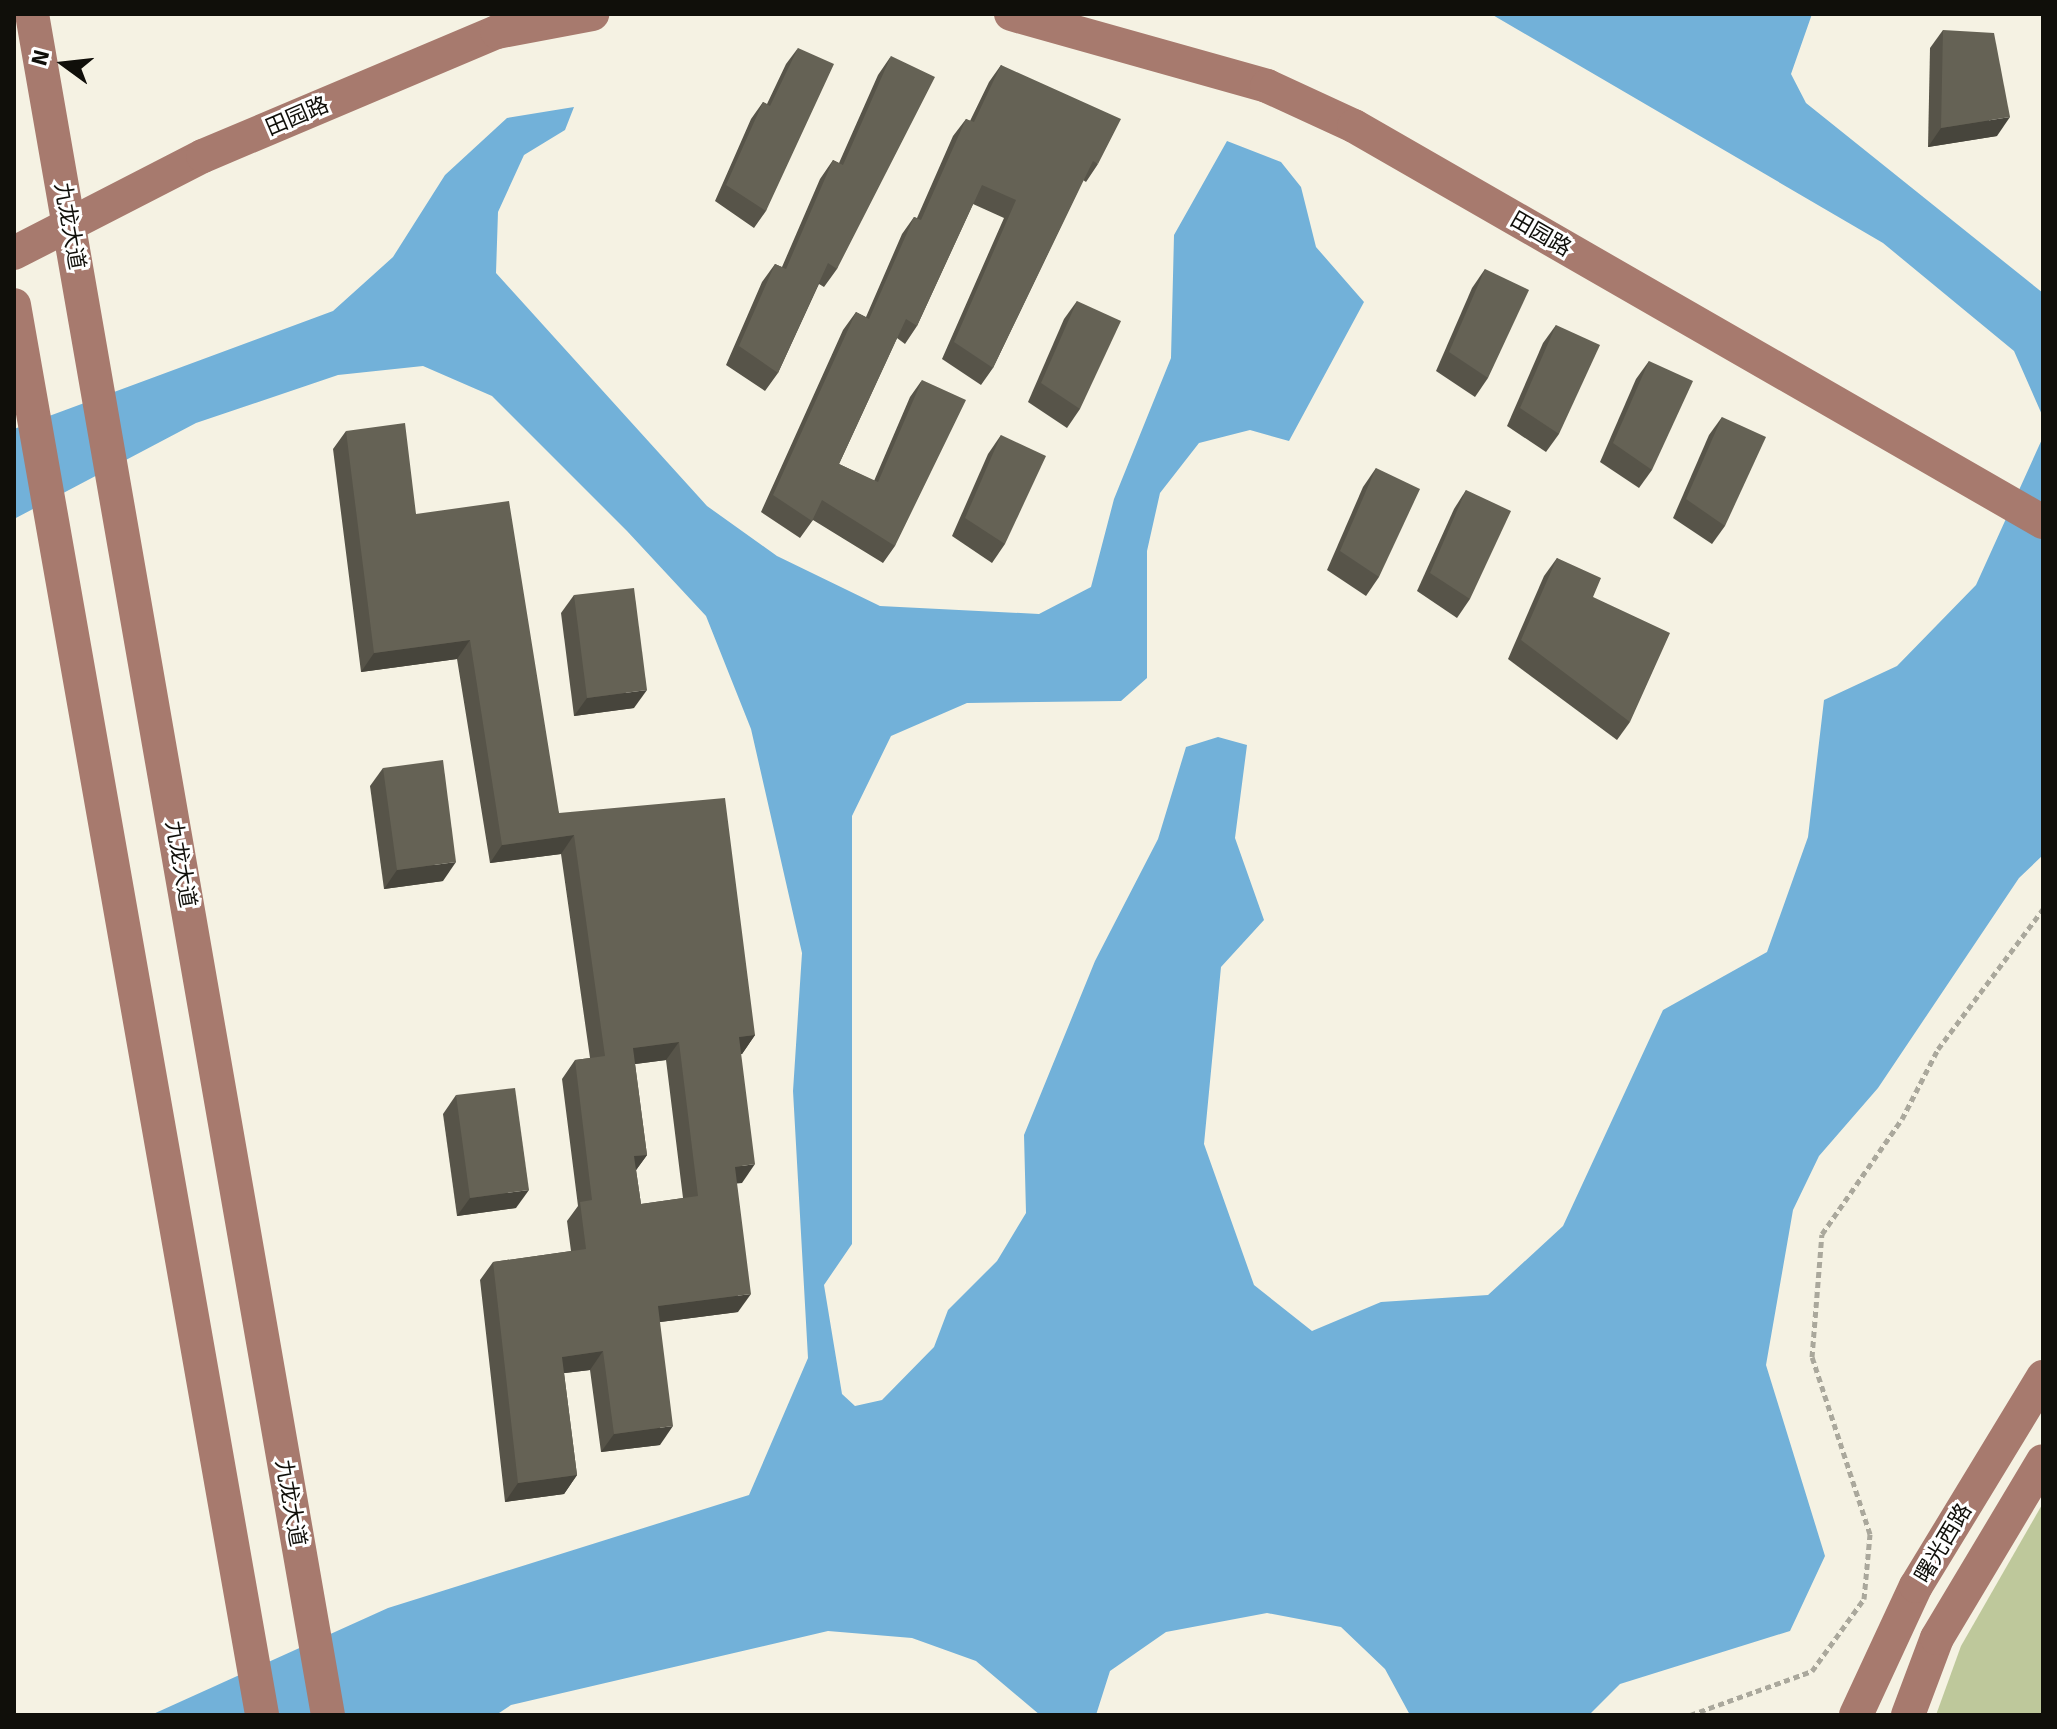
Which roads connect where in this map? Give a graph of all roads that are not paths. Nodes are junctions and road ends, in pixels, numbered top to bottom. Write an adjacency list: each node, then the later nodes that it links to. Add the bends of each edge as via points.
1 (32, 14): 4 (main road, 九龙大道)
2 (592, 14): 4 (main road, 田园路, via 497,32 203,156)
3 (1011, 14): 7 (main road, 田园路, via 1267,86 1354,126)
4 (70, 224): 5 (main road, 田园路); 11 (main road, 九龙大道)
5 (14, 253)
6 (14, 305): 10 (main road)
7 (2043, 522)
8 (2043, 1377): 12 (main road, 曙光西路, via 1916,1586)
9 (2043, 1461): 13 (main road, 曙光西路, via 1937,1638)
10 (262, 1715)
11 (328, 1715)
12 (1856, 1715)
13 (1908, 1715)

